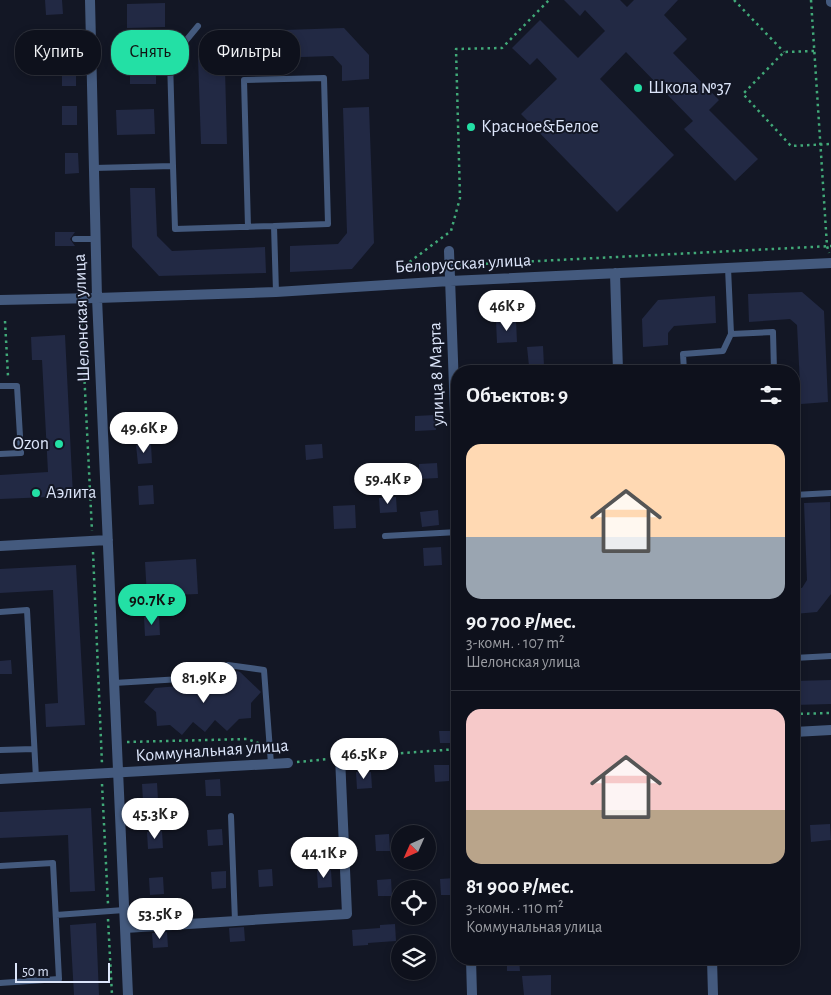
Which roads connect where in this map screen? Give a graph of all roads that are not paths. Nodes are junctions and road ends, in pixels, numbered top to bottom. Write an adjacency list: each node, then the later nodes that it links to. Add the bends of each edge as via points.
1 (90, 0): 4 (street, Шелонская улица)
2 (198, 26): 3 (lane, via 170,60)
3 (173, 166): 4 (lane); 6 (lane, via 175,230)
4 (94, 168): 8 (street, Шелонская улица)
5 (274, 226): 6 (lane); 6 (lane, via 328,224 324,78 244,80); 14 (lane)
6 (248, 227)
7 (75, 239): 8 (lane)
8 (96, 239): 15 (street, Шелонская улица)
9 (449, 251): 13 (street, улица 8 Марта)
10 (831, 261): 11 (street, Белорусская улица)
11 (728, 268): 12 (street, Белорусская улица); 17 (lane)
12 (615, 273): 13 (street, Белорусская улица); 19 (street)
13 (450, 281): 14 (street, Белорусская улица); 18 (street, улица 8 Марта)
14 (276, 292): 15 (street, Белорусская улица)
15 (97, 298): 16 (street, Белорусская улица); 28 (street, Шелонская улица)
16 (0, 300)
17 (730, 334): 20 (lane, via 723,352 683,354); 21 (lane, via 773,332)
18 (453, 365)
19 (618, 365)
20 (684, 365)
21 (774, 365)
22 (0, 386): 23 (lane, via 17,386 21,453)
23 (0, 454)
24 (831, 493): 25 (lane)
25 (800, 495)
26 (451, 532): 27 (lane)
27 (385, 536)
28 (108, 540): 29 (street); 33 (street, Шелонская улица)
29 (0, 546)
30 (0, 612): 36 (lane, via 27,610)
31 (831, 656): 32 (lane)
32 (800, 658)
33 (114, 683): 40 (lane, via 215,677 228,666 264,670); 41 (street, Шелонская улица)
34 (831, 730): 35 (street)
35 (800, 732)
36 (34, 749): 37 (lane); 42 (lane)
37 (0, 750)
38 (340, 757): 48 (street, via 347,914)
39 (288, 763): 40 (street, Коммунальная улица)
40 (271, 764): 41 (street, Коммунальная улица)
41 (118, 774): 42 (street, Коммунальная улица); 46 (street, Шелонская улица)
42 (36, 778): 43 (street, Коммунальная улица)
43 (0, 779)
44 (231, 816): 48 (lane)
45 (0, 866): 47 (lane, via 53,863)
46 (124, 910): 47 (lane); 49 (street, Шелонская улица)
47 (56, 914): 52 (lane, via 59,979)
48 (235, 921): 49 (street)
49 (125, 928): 53 (street, Шелонская улица)
50 (471, 965): 54 (street)
51 (712, 965): 55 (street)
52 (0, 983)
53 (128, 995)
54 (472, 995)
55 (713, 995)

